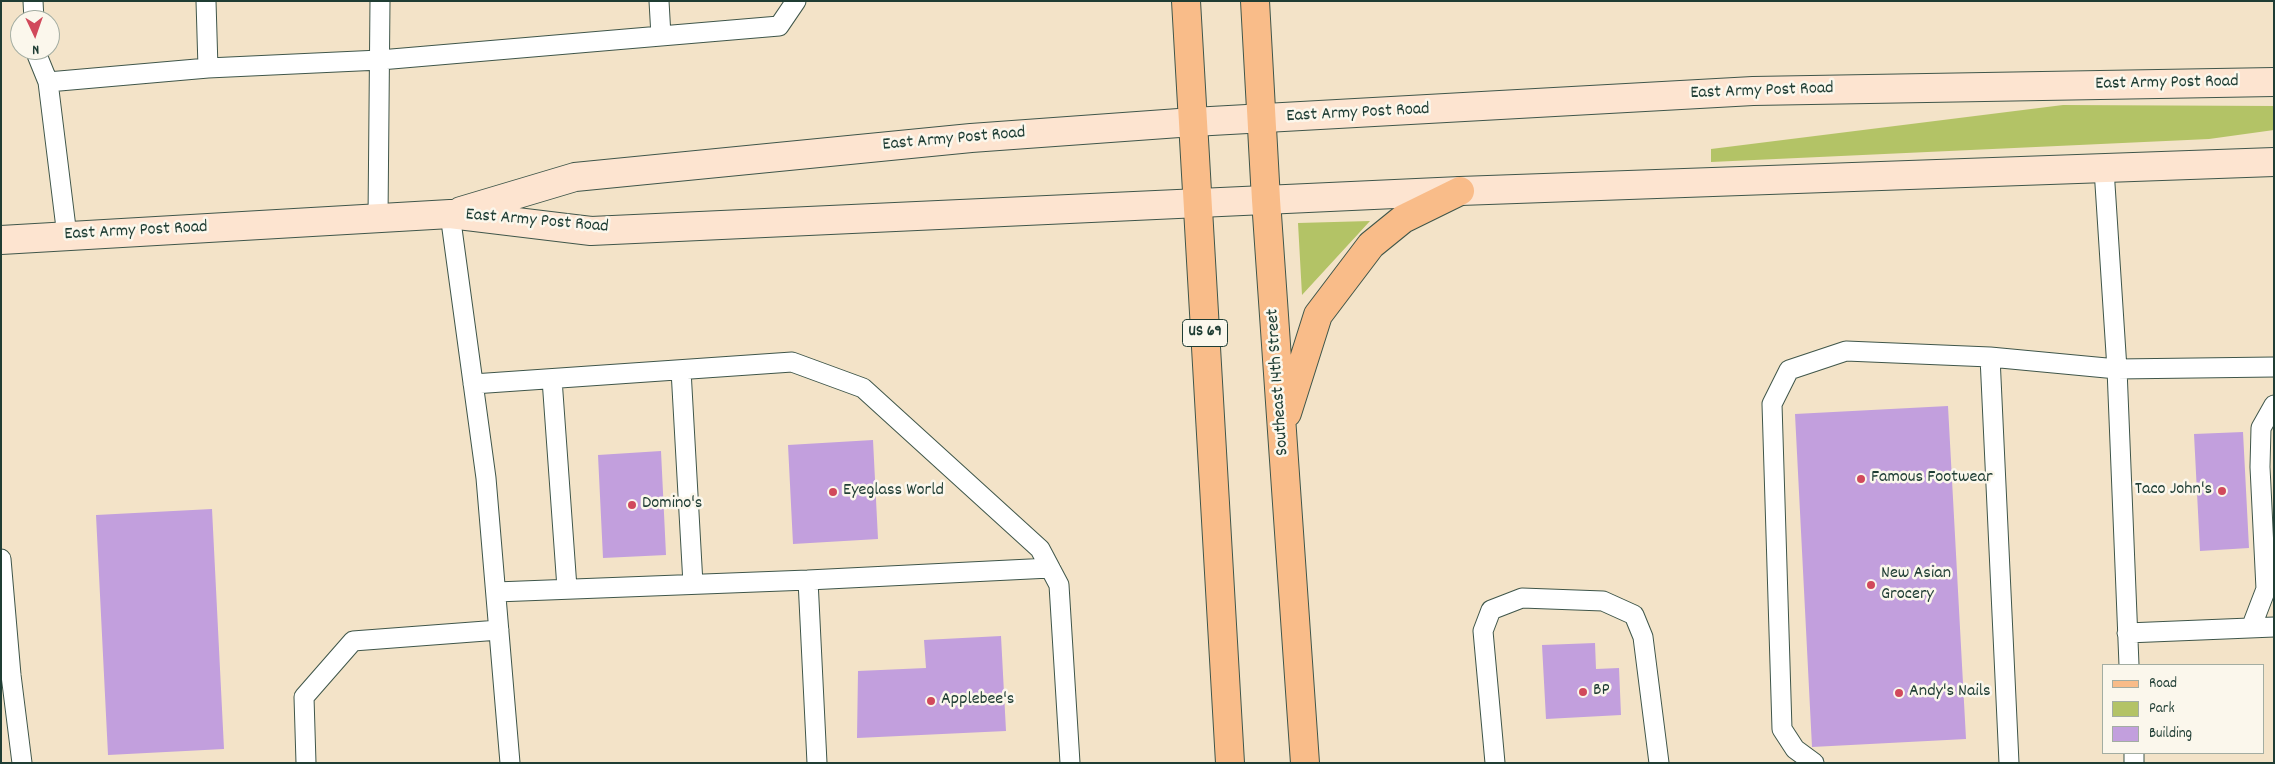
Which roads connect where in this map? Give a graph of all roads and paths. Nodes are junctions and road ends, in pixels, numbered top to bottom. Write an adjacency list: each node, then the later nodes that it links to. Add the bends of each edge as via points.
1 (206, 1): 10 (lane)
2 (380, 1): 9 (lane)
3 (660, 1): 7 (lane)
4 (796, 1): 7 (lane, via 779,26)
5 (1186, 1): 14 (main road, US 69)
6 (1256, 1): 13 (main road, Southeast 14th Street)
7 (661, 36): 9 (lane)
8 (38, 60): 11 (lane)
9 (380, 60): 10 (lane); 21 (lane)
10 (208, 68): 11 (lane)
11 (48, 82): 22 (lane)
12 (2274, 82): 13 (main road, East Army Post Road, via 1753,91)
13 (1262, 119): 14 (main road, East Army Post Road); 18 (main road, Southeast 14th Street)
14 (1193, 122): 19 (main road, US 69); 20 (main road, East Army Post Road, via 971,138 575,177)
15 (2274, 162): 16 (main road, East Army Post Road)
16 (2104, 169): 17 (main road, East Army Post Road); 26 (lane)
17 (1460, 191): 18 (main road, East Army Post Road); 31 (main road, via 1403,220 1371,245 1318,315)
18 (1266, 200): 19 (main road, East Army Post Road); 31 (main road, Southeast 14th Street)
19 (1197, 204): 20 (main road, East Army Post Road, via 591,231); 48 (main road, US 69)
20 (450, 214): 21 (main road, East Army Post Road); 29 (lane)
21 (378, 218): 22 (main road, East Army Post Road)
22 (67, 236): 23 (main road, East Army Post Road)
23 (1, 240)
24 (1990, 357): 26 (lane); 52 (lane, via 1846,351 1789,370 1772,404 1782,729 1795,749); 53 (lane)
25 (2274, 367): 26 (lane)
26 (2117, 369): 41 (lane)
27 (681, 370): 28 (lane); 33 (lane, via 792,362 863,388 1040,549); 35 (lane)
28 (552, 378): 29 (lane); 36 (lane)
29 (473, 384): 37 (lane, via 486,478)
30 (2274, 405): 39 (lane, via 2261,428 2266,590)
31 (1282, 428): 49 (main road, Southeast 14th Street)
32 (1, 559): 43 (lane)
33 (1050, 568): 34 (lane); 47 (lane, via 1059,585)
34 (808, 580): 35 (lane); 46 (lane)
35 (693, 584): 36 (lane)
36 (567, 588): 37 (lane)
37 (496, 592): 40 (lane)
38 (2274, 627): 39 (lane)
39 (2251, 628): 41 (lane)
40 (499, 630): 44 (lane, via 353,641 304,697); 45 (lane)
41 (2127, 633): 42 (lane)
42 (2129, 664)
43 (22, 763)
44 (306, 763)
45 (510, 763)
46 (817, 763)
47 (1070, 763)
48 (1230, 763)
49 (1304, 763)
50 (1495, 763): 51 (lane, via 1483,631 1491,610 1522,598 1603,601 1634,615 1643,637)
51 (1659, 763)
52 (1814, 763)
53 (2009, 763)

